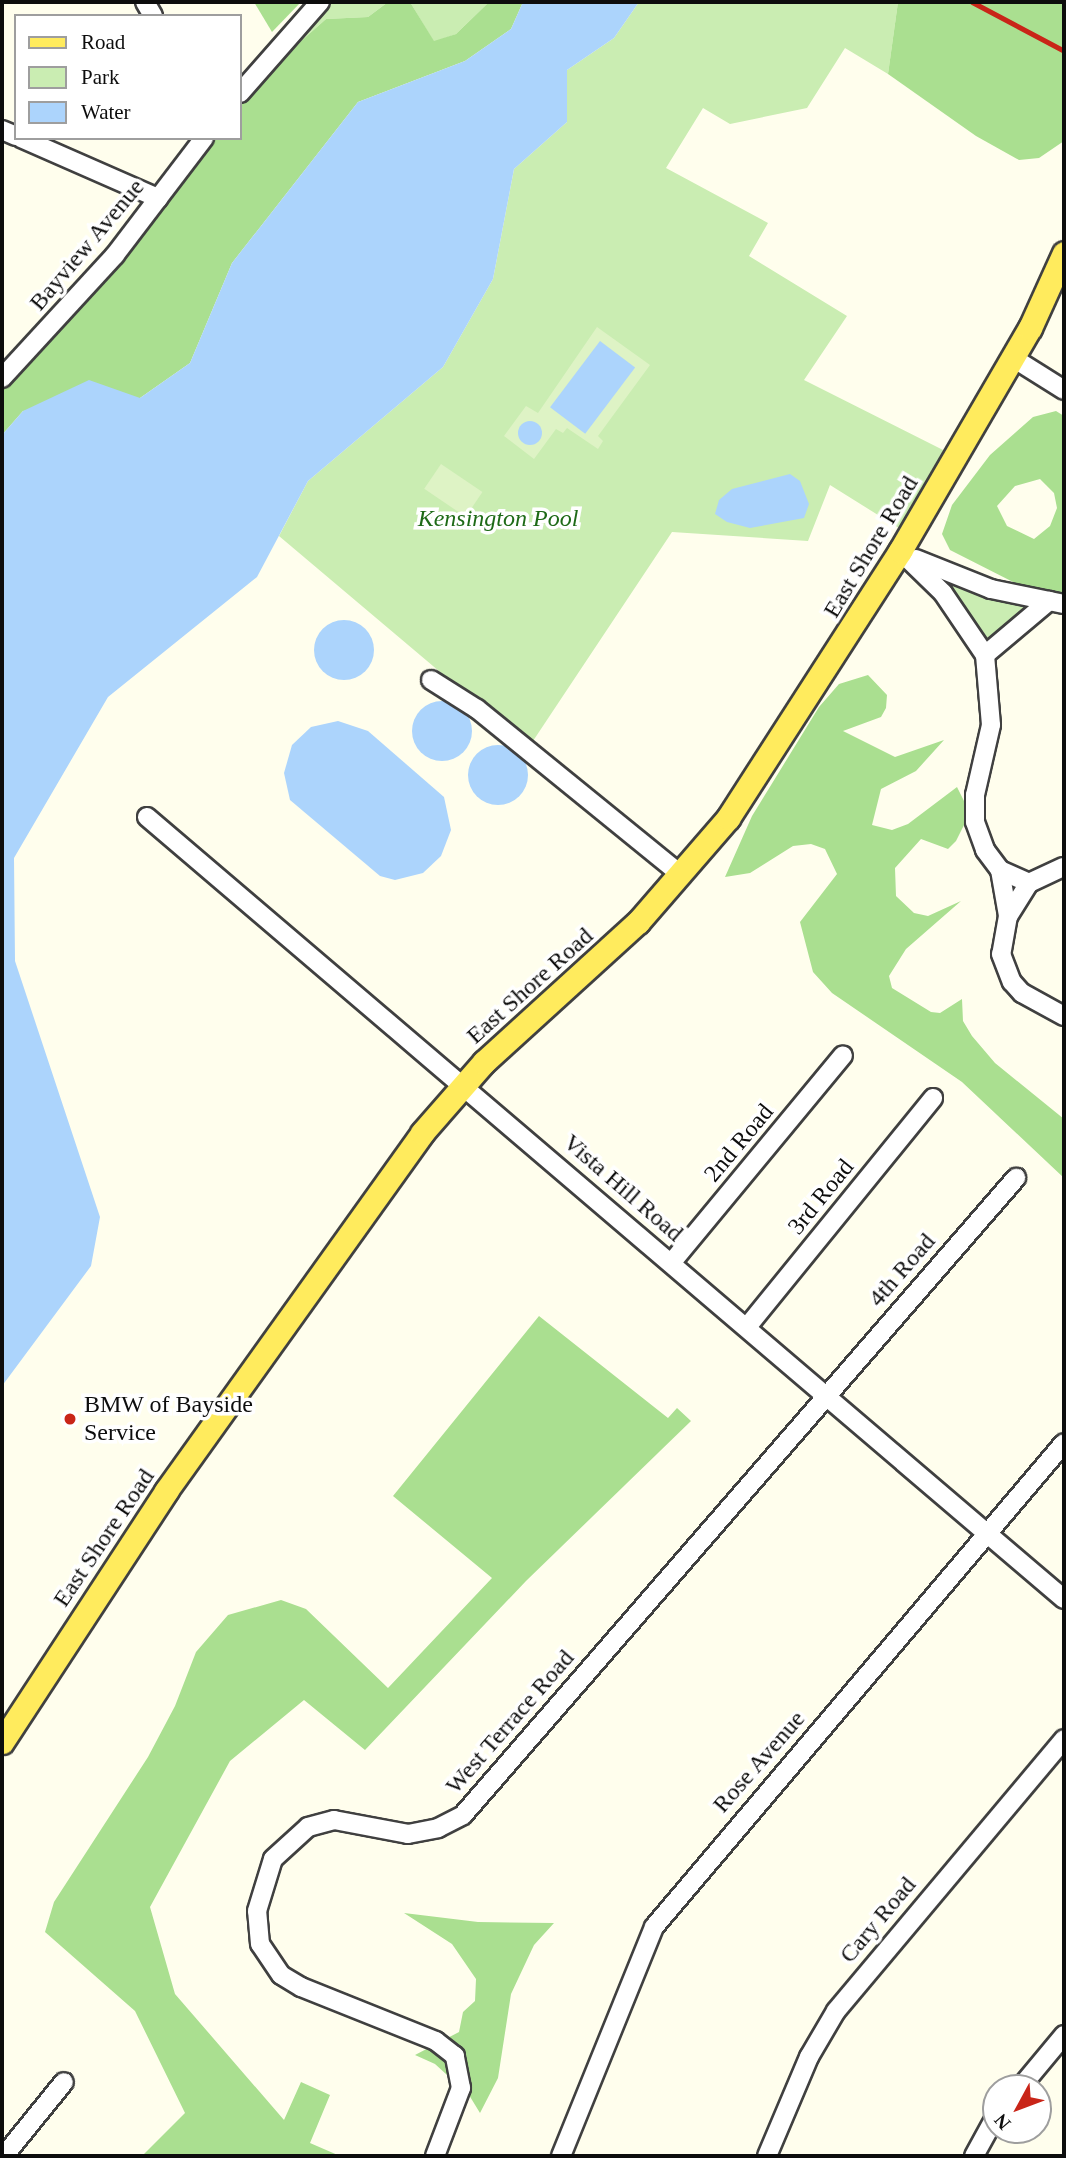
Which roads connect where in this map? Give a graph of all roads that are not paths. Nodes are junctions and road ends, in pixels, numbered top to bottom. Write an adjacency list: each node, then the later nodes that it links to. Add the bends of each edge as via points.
1 (320, 2): 2 (street)
2 (242, 91)
3 (26, 140): 5 (street)
4 (202, 140): 5 (street, Bayview Avenue)
5 (158, 198): 8 (street, Bayview Avenue, via 74,302)
6 (1064, 253): 7 (main road, East Shore Road)
7 (1013, 358): 9 (street); 10 (main road, East Shore Road)
8 (2, 378)
9 (1064, 390)
10 (900, 551): 11 (street, via 975,583); 12 (street, via 943,593); 17 (main road, East Shore Road, via 736,806)
11 (1056, 602): 12 (street)
12 (985, 654): 16 (street, via 991,725 975,795 975,822 985,850)
13 (431, 680): 17 (street, via 477,709)
14 (147, 817): 22 (street, Vista Hill Road)
15 (1064, 867): 18 (street)
16 (1000, 870): 18 (street); 19 (street)
17 (681, 875): 22 (main road, East Shore Road, via 638,922)
18 (1025, 881): 19 (street)
19 (1008, 916): 20 (street, via 1001,954 1012,982 1022,993)
20 (1064, 1016)
21 (843, 1055): 25 (street, 2nd Road)
22 (463, 1083): 25 (street, Vista Hill Road); 32 (main road, East Shore Road, via 422,1133 156,1507)
23 (933, 1098): 26 (street, 3rd Road)
24 (1016, 1178): 27 (street, 4th Road)
25 (672, 1262): 26 (street, Vista Hill Road)
26 (747, 1327): 27 (street, Vista Hill Road)
27 (826, 1394): 29 (street, Vista Hill Road); 37 (street, West Terrace Road, via 463,1815 438,1828 408,1834 334,1820 308,1826 273,1859 257,1911 260,1944 269,1961 301,1987 436,2041 455,2056 461,2088)
28 (1064, 1443): 29 (street, Rose Avenue)
29 (988, 1533): 30 (street, Vista Hill Road); 38 (street, Rose Avenue, via 654,1927)
30 (1064, 1599)
31 (1064, 1739): 39 (street, Cary Road, via 836,2011 809,2057)
32 (2, 1742)
33 (1064, 2035): 34 (street)
34 (1032, 2074)
35 (64, 2082): 36 (street)
36 (4, 2156)
37 (435, 2156)
38 (561, 2156)
39 (767, 2156)

